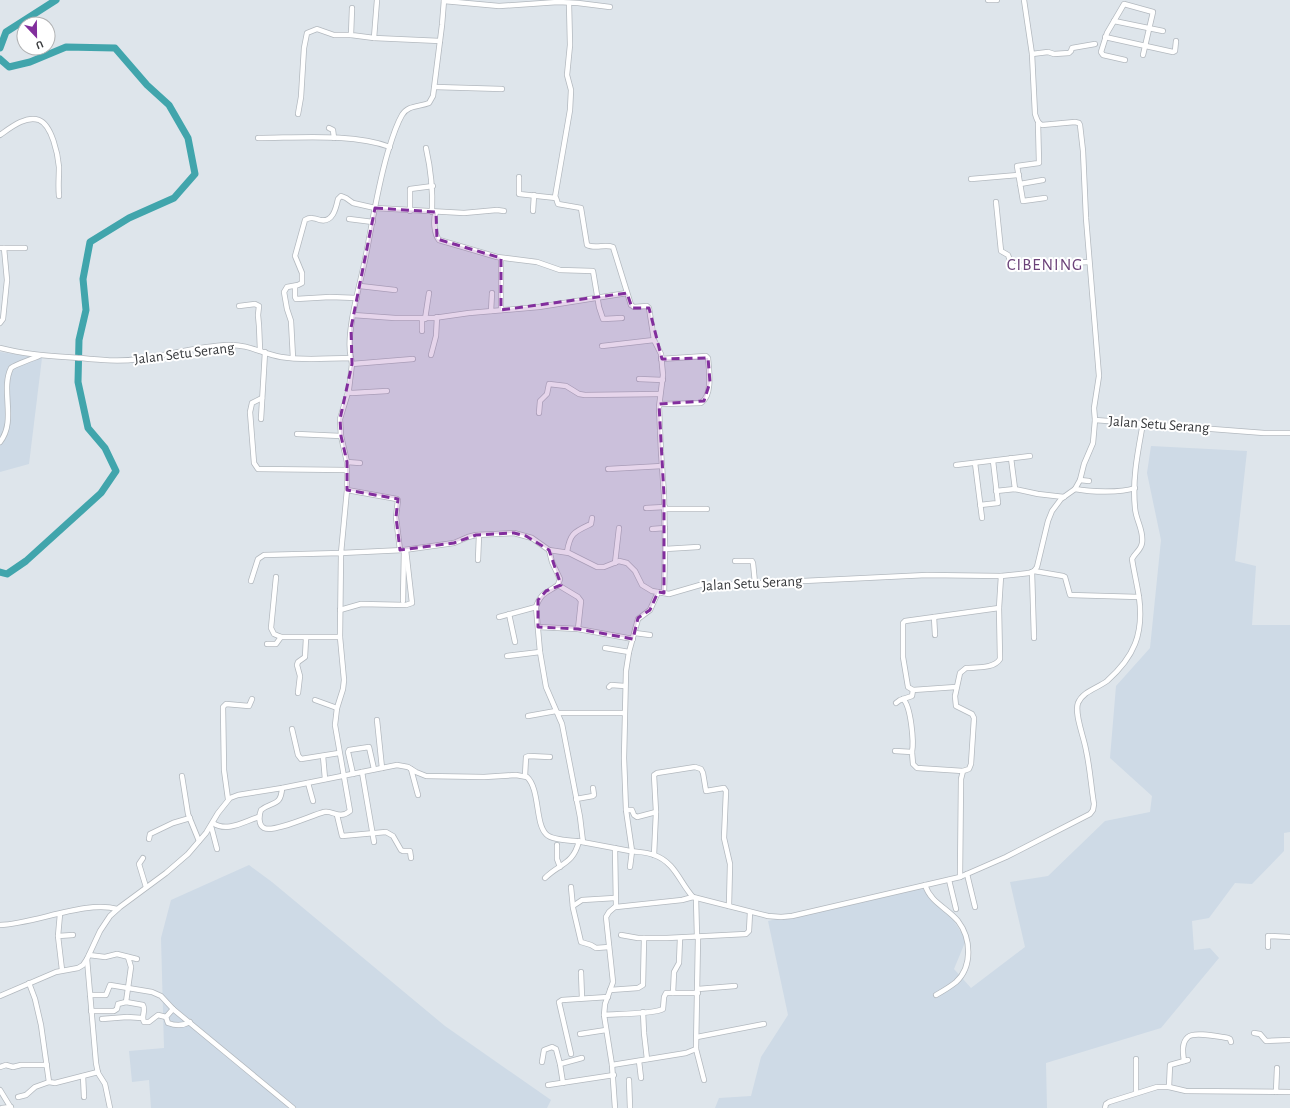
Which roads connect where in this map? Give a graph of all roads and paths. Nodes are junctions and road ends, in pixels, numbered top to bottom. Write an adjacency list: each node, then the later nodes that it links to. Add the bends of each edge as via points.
1 (377, 0): 15 (street)
2 (988, 0): 3 (street)
3 (997, 0)
4 (1024, 0): 20 (street)
5 (444, 1): 6 (street, via 499,6); 16 (street)
6 (566, 2): 8 (street); 41 (street, via 570,45 567,75 571,90 570,110)
7 (1125, 2): 10 (street); 11 (street, via 1153,12)
8 (610, 7)
9 (352, 8): 13 (street)
10 (1114, 21): 11 (street); 14 (street)
11 (1148, 28): 12 (street); 19 (street)
12 (1163, 31)
13 (351, 35): 15 (street); 25 (street, via 334,35 317,29 307,33)
14 (1105, 37): 19 (street); 22 (street, via 1102,55)
15 (374, 38): 16 (street)
16 (440, 40): 23 (street)
17 (1176, 41): 19 (street, via 1173,52)
18 (1095, 44): 20 (street, via 1074,47 1069,53)
19 (1144, 46): 21 (street)
20 (1032, 54): 26 (street, via 1035,114)
21 (1143, 55)
22 (1125, 60)
23 (435, 87): 24 (street); 31 (street, via 430,102 411,107 404,113)
24 (502, 89)
25 (298, 114)
26 (1038, 122): 33 (street, via 1039,163 1017,166); 54 (street, via 1044,125 1075,122 1080,124)
27 (329, 128): 30 (street, via 333,130)
28 (0, 136): 40 (street, via 18,123 35,120 43,123 56,147)
29 (258, 138): 30 (street)
30 (334, 138): 31 (street, via 371,141)
31 (390, 147): 44 (street)
32 (426, 148): 38 (street)
33 (1019, 175): 35 (street); 37 (street)
34 (518, 176): 39 (street, via 518,194)
35 (971, 179)
36 (1043, 180): 37 (street)
37 (1020, 184): 42 (street, via 1023,201)
38 (433, 186): 45 (street, via 410,189); 48 (street)
39 (534, 195): 41 (street); 47 (street)
40 (59, 196)
41 (555, 197): 60 (street, via 558,204 581,208 588,246 614,248)
42 (1045, 198)
43 (996, 202): 54 (street, via 1001,251 1008,255 1013,266)
44 (375, 208): 45 (street); 50 (street); 55 (street, via 353,203 341,196 330,218 305,220 295,256 303,281)
45 (410, 210): 48 (street)
46 (504, 211): 48 (street)
47 (533, 211)
48 (434, 212): 53 (street, via 438,239)
49 (349, 219): 50 (street)
50 (373, 222): 56 (street)
51 (2, 248): 52 (street); 70 (street, via 7,280 3,321)
52 (25, 248)
53 (501, 258): 62 (street, via 537,262 560,270 592,271); 64 (street)
54 (1089, 262): 92 (street, via 1099,376 1094,408)
55 (295, 286): 61 (street, via 297,299); 78 (street, via 286,288 284,292 291,321)
56 (360, 286): 57 (street); 61 (street)
57 (395, 290)
58 (492, 293): 65 (street)
59 (429, 294): 69 (street)
60 (628, 294): 62 (street); 72 (street, via 632,306 649,307)
61 (357, 298): 66 (street)
62 (597, 298): 64 (street); 68 (street, via 603,320)
63 (239, 306): 75 (street, via 259,306)
64 (501, 310): 65 (street)
65 (491, 311): 67 (street)
66 (353, 315): 69 (street); 79 (street)
67 (437, 318): 69 (street); 77 (street)
68 (622, 318)
69 (424, 319): 71 (street)
70 (0, 323)
71 (422, 331)
72 (654, 340): 73 (street); 81 (street, via 660,350)
73 (602, 346)
74 (0, 348): 76 (street, Jalan Setu Serang)
75 (262, 351): 76 (street, Jalan Setu Serang, via 230,345 124,360); 78 (street, Jalan Setu Serang); 88 (street)
76 (41, 355): 97 (street, via 11,367 3,381 6,428)
77 (431, 355)
78 (293, 358): 79 (street, Jalan Setu Serang)
79 (351, 358): 82 (street)
80 (412, 359): 82 (street)
81 (661, 359): 84 (street); 89 (street, via 706,356 710,382 706,398 701,403)
82 (352, 364): 86 (street)
83 (639, 379): 84 (street)
84 (663, 380): 87 (street)
85 (387, 391): 86 (street)
86 (348, 392): 96 (street, via 340,419)
87 (660, 394): 89 (street); 90 (street, via 585,395 566,386 549,384 547,394 540,401)
88 (262, 398): 91 (street); 107 (street, via 252,403 250,412 254,463 258,469)
89 (660, 404): 105 (street)
90 (539, 413)
91 (261, 419)
92 (1095, 420): 93 (street, Jalan Setu Serang); 108 (street, Jalan Setu Serang, via 1093,443)
93 (1144, 423): 94 (street, Jalan Setu Serang); 110 (street, via 1136,461)
94 (1290, 433)
95 (297, 434): 96 (street)
96 (341, 436): 101 (street)
97 (0, 442)
98 (1030, 456): 99 (street)
99 (1011, 458): 100 (street); 111 (street)
100 (993, 460): 103 (street); 114 (street)
101 (347, 462): 102 (street); 107 (street)
102 (360, 463)
103 (975, 463): 104 (street); 116 (street)
104 (956, 465)
105 (662, 466): 106 (street); 118 (street)
106 (608, 469)
107 (347, 470): 113 (street)
108 (1080, 480): 109 (street); 112 (street, Jalan Setu Serang)
109 (1090, 481)
110 (1135, 488): 112 (street, via 1124,491); 143 (street, via 1135,511 1143,534 1141,546 1132,559)
111 (1015, 489): 114 (street); 115 (street)
112 (1075, 489): 115 (street, Jalan Setu Serang)
113 (347, 490): 128 (street, via 398,500 396,517); 131 (street)
114 (996, 491): 116 (street, via 998,503)
115 (1064, 496): 135 (street, Jalan Setu Serang, via 1050,514 1037,567)
116 (980, 505): 121 (street)
117 (646, 508): 118 (street)
118 (665, 508): 119 (street); 123 (street)
119 (707, 509)
120 (592, 518): 130 (street, via 591,524 571,537)
121 (982, 518)
122 (619, 528): 134 (street)
123 (665, 528): 124 (street); 127 (street)
124 (652, 529)
125 (478, 535): 128 (street, Jalan Setu Serang, via 454,543); 129 (street, Jalan Setu Serang, via 519,533 532,538); 132 (street)
126 (698, 547): 127 (street)
127 (665, 549): 142 (street)
128 (403, 550): 131 (street, Jalan Setu Serang); 144 (street); 147 (street, via 412,603 361,604)
129 (549, 550): 130 (street, Jalan Setu Serang); 140 (street, via 560,579)
130 (567, 552): 134 (street, Jalan Setu Serang, via 597,567)
131 (341, 553): 138 (street, Jalan Setu Serang, via 264,555 258,559); 147 (street)
132 (478, 560)
133 (735, 561): 139 (street, via 752,561)
134 (615, 563): 141 (street, Jalan Setu Serang, via 627,563 644,587)
135 (1033, 572): 136 (street, Jalan Setu Serang); 143 (street, via 1065,577 1070,595); 159 (street)
136 (1001, 576): 139 (street, Jalan Setu Serang, via 926,575); 146 (street)
137 (276, 577): 156 (street, via 271,628 274,634)
138 (251, 581)
139 (755, 583): 142 (street, Jalan Setu Serang, via 700,585 672,594)
140 (558, 585): 145 (street, via 543,593); 152 (street, via 581,601)
141 (658, 592): 142 (street, Jalan Setu Serang); 153 (street, via 650,610 638,619)
142 (664, 593)
143 (1139, 597): 224 (street, via 1140,622 1133,651 1106,681 1085,694 1079,702 1078,715 1086,750 1093,810 1090,814 1006,857)
144 (403, 600)
145 (536, 607): 148 (street); 151 (street)
146 (999, 608): 150 (street); 169 (street, via 1000,659 992,666 962,670)
147 (340, 610): 157 (street)
148 (509, 614): 149 (street); 161 (street)
149 (499, 617)
150 (934, 617): 155 (street); 170 (street, via 903,623 903,658 908,686)
151 (538, 627): 152 (street); 164 (street)
152 (578, 628): 160 (street)
153 (635, 633): 154 (street); 160 (street)
154 (650, 635)
155 (936, 635)
156 (281, 637): 158 (street); 162 (street, via 276,644)
157 (340, 637): 158 (street); 176 (street, via 344,680)
158 (306, 638): 171 (street, via 304,657 297,665 300,676)
159 (1034, 638)
160 (633, 639): 165 (street)
161 (515, 642)
162 (268, 644)
163 (605, 648): 165 (street)
164 (540, 652): 166 (street); 177 (street, via 546,687)
165 (629, 652): 167 (street)
166 (507, 656)
167 (625, 686): 168 (street); 178 (street)
168 (609, 687)
169 (956, 687): 170 (street); 190 (street, via 956,706 972,714 974,718 971,764 969,769)
170 (913, 690): 173 (street, via 912,696)
171 (298, 694)
172 (252, 699): 201 (street, via 249,706 223,706 224,770)
173 (903, 699): 175 (street); 183 (street, via 907,705)
174 (315, 700): 176 (street)
175 (896, 703)
176 (337, 708): 184 (street, via 335,725)
177 (557, 712): 178 (street); 179 (street); 202 (street, via 565,736)
178 (624, 713): 204 (street)
179 (528, 716)
180 (377, 720): 187 (street)
181 (292, 729): 185 (street, via 301,759)
182 (895, 751): 183 (street)
183 (912, 752): 190 (street, via 915,768)
184 (339, 753): 185 (street); 194 (street)
185 (323, 756): 196 (street)
186 (550, 757): 195 (street, via 526,757)
187 (382, 768): 188 (street); 189 (street, via 404,765)
188 (374, 769): 191 (street); 192 (street, via 369,747 350,750 348,752)
189 (411, 769): 195 (street, via 426,776); 200 (street)
190 (963, 771): 225 (street)
191 (362, 772): 192 (street); 210 (street)
192 (353, 774): 194 (street)
193 (182, 776): 208 (street)
194 (344, 776): 196 (street); 206 (street, via 350,812)
195 (525, 776): 214 (street, via 533,788 545,834 558,839)
196 (325, 779): 197 (street)
197 (308, 783): 198 (street); 203 (street)
198 (282, 788): 201 (street); 207 (street, via 279,800 262,809)
199 (592, 788): 202 (street, via 594,795)
200 (418, 795)
201 (228, 799): 209 (street)
202 (576, 799): 214 (street)
203 (312, 801)
204 (626, 810): 205 (street, via 632,810 637,817); 218 (street)
205 (656, 812): 219 (street); 234 (street, via 653,777 655,774 698,768 703,773 706,791 726,789 724,838 730,864)
206 (337, 815): 207 (street, via 326,812 268,829 261,826); 210 (street, via 343,836)
207 (259, 816): 209 (street, via 223,828)
208 (190, 818): 211 (street, via 165,826 150,834); 212 (street)
209 (212, 824): 212 (street); 217 (street)
210 (373, 832): 213 (street); 221 (street, via 390,834 401,850 410,851)
211 (149, 839)
212 (199, 841): 229 (street, via 178,863)
213 (374, 842)
214 (581, 842): 216 (street); 223 (street, via 573,856)
215 (557, 845): 223 (street)
216 (615, 848): 218 (street); 231 (street)
217 (217, 850)
218 (632, 851): 219 (street); 222 (street)
219 (654, 855): 232 (street, via 673,868)
220 (144, 858): 229 (street, via 139,864)
221 (411, 858)
222 (630, 866)
223 (560, 867): 226 (street)
224 (967, 874): 225 (street); 236 (street)
225 (960, 877): 227 (street)
226 (545, 878)
227 (949, 880): 228 (street); 238 (street)
228 (925, 885): 239 (street, via 792,916 774,917); 263 (street, via 929,895 957,921 968,946 966,964 960,978)
229 (146, 887): 237 (street)
230 (571, 887): 233 (street)
231 (615, 898): 233 (street, via 582,900); 235 (street)
232 (695, 898): 234 (street); 235 (street); 245 (street)
233 (573, 906): 250 (street, via 581,942 596,948)
234 (729, 906): 239 (street)
235 (616, 907): 250 (street, via 606,917)
236 (975, 907)
237 (117, 909): 240 (street, via 94,908); 251 (street, via 100,931)
238 (956, 909)
239 (750, 912): 245 (street, via 746,934)
240 (60, 914): 241 (street); 244 (street)
241 (0, 926)
242 (73, 935): 244 (street)
243 (621, 935): 247 (street)
244 (58, 936): 254 (street)
245 (697, 937): 248 (street); 260 (street)
246 (1290, 937): 249 (street, via 1268,936)
247 (644, 938): 248 (street); 259 (street, via 644,985 638,988)
248 (680, 938): 261 (street, via 679,963 674,972)
249 (1268, 947)
250 (609, 948): 259 (street, via 613,977)
251 (88, 957): 252 (street, via 117,954); 254 (street, via 78,968); 262 (street)
252 (128, 957): 253 (street); 258 (street, via 131,967)
253 (137, 959)
254 (62, 970): 256 (street)
255 (581, 972): 266 (street)
256 (29, 983): 264 (street); 291 (street, via 41,1024)
257 (735, 986): 260 (street)
258 (129, 987): 262 (street, via 110,984 106,995); 267 (street); 268 (street, via 152,992)
259 (610, 990): 265 (street)
260 (698, 991): 261 (street); 280 (street)
261 (673, 993): 270 (street, via 665,994 663,1009 650,1013)
262 (90, 995): 269 (street)
263 (936, 995)
264 (0, 996)
265 (608, 997): 266 (street); 271 (street)
266 (582, 998): 284 (street, via 559,1002)
267 (126, 1002): 269 (street, via 118,1004 114,1011); 273 (street, via 143,1006 145,1011)
268 (173, 1009): 272 (street); 275 (street)
269 (91, 1011): 295 (street)
270 (643, 1012): 271 (street); 286 (street)
271 (604, 1015): 277 (street)
272 (166, 1016): 273 (street, via 158,1015 152,1021 146,1022); 275 (street, via 168,1023 175,1025)
273 (142, 1018): 274 (street)
274 (102, 1019)
275 (190, 1022): 314 (street)
276 (764, 1024): 280 (street)
277 (606, 1030): 279 (street); 292 (street)
278 (1254, 1033): 281 (street, via 1261,1034 1266,1041)
279 (580, 1034)
280 (698, 1037): 283 (street)
281 (1290, 1040)
282 (1231, 1042): 304 (street, via 1221,1037 1188,1037 1183,1046 1186,1061 1170,1065)
283 (696, 1049): 286 (street); 300 (street)
284 (571, 1054)
285 (582, 1058): 290 (street)
286 (647, 1059): 288 (street)
287 (1136, 1059): 308 (street)
288 (639, 1061): 292 (street); 298 (street)
289 (542, 1062): 290 (street, via 544,1050 554,1047)
290 (560, 1064): 302 (street)
291 (47, 1065): 293 (street); 301 (street)
292 (612, 1065): 297 (street)
293 (0, 1067)
294 (1277, 1068): 306 (street)
295 (98, 1072): 296 (street); 313 (street, via 105,1084)
296 (83, 1076): 301 (street, via 55,1083); 309 (street)
297 (614, 1076): 302 (street); 315 (street)
298 (641, 1078)
299 (629, 1080): 316 (street)
300 (704, 1080)
301 (49, 1082): 310 (street)
302 (563, 1083): 303 (street)
303 (548, 1085)
304 (1169, 1087): 306 (street, via 1186,1091); 308 (street, via 1157,1087)
305 (0, 1090): 312 (street)
306 (1276, 1092): 307 (street)
307 (1290, 1092)
308 (1136, 1093): 317 (street, via 1109,1102)
309 (84, 1096)
310 (18, 1097)
311 (2, 1108): 312 (street)
312 (11, 1108)
313 (110, 1108)
314 (293, 1108)
315 (615, 1108)
316 (630, 1108)
317 (1105, 1108)

